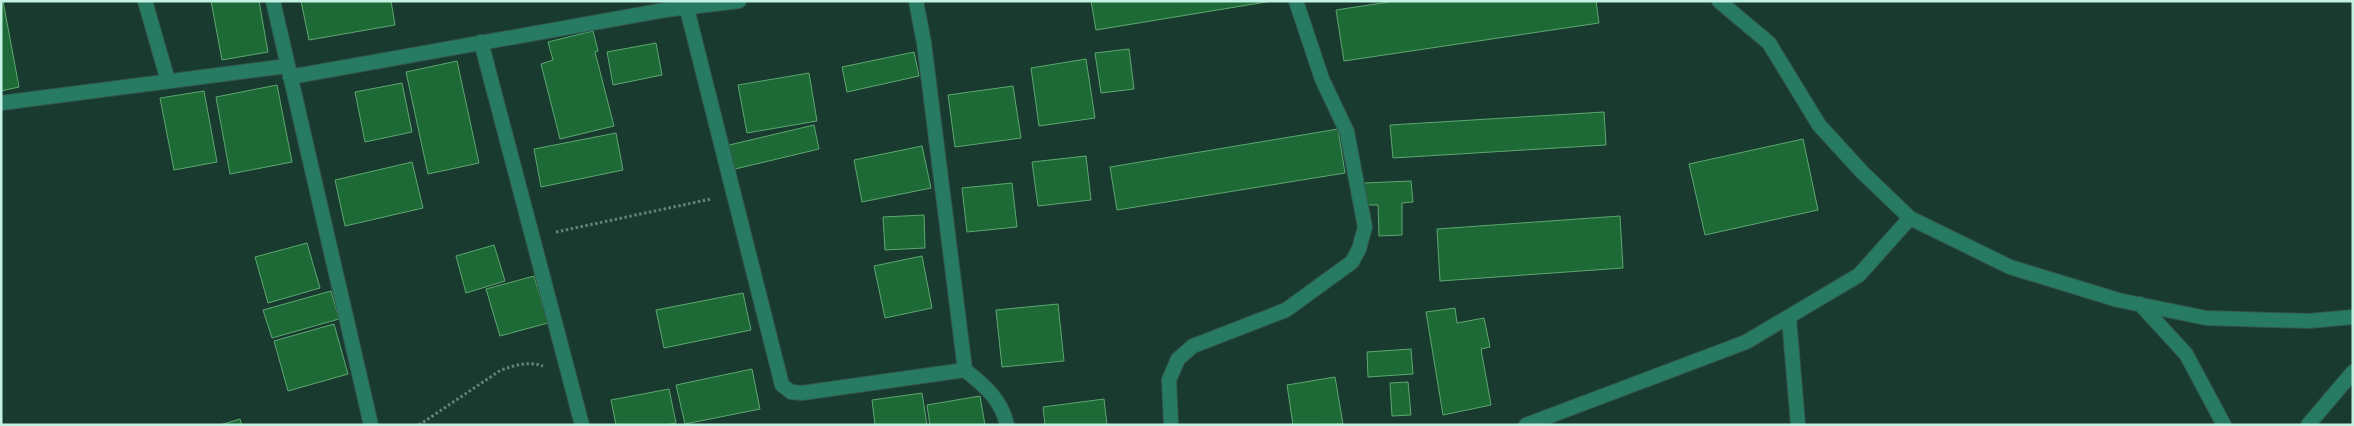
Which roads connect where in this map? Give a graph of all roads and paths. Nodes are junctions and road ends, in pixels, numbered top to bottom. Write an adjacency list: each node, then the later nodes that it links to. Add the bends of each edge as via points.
1 (145, 1): 10 (street)
2 (273, 1): 9 (street)
3 (739, 1): 7 (street)
4 (916, 1): 18 (street, via 924,42)
5 (1296, 1): 25 (street, via 1322,79 1347,132 1365,227 1360,249 1352,262 1286,310 1193,346 1178,360 1169,380)
6 (1719, 1): 13 (street, via 1769,42 1819,125)
7 (687, 9): 8 (street); 12 (street)
8 (481, 42): 9 (street); 14 (street)
9 (288, 71): 10 (street); 21 (street)
10 (168, 81): 11 (street)
11 (1, 103)
12 (734, 194): 14 (path); 18 (street, via 782,385 790,392 838,389)
13 (1910, 218): 15 (street, via 2010,267); 17 (street, via 1859,275)
14 (533, 236): 20 (street)
15 (2140, 304): 16 (street, via 2206,318 2308,321); 28 (street, via 2186,354)
16 (2353, 317)
17 (1789, 318): 26 (street, via 1746,342); 27 (street)
18 (965, 370): 24 (street, via 998,399)
19 (2353, 372): 29 (street)
20 (569, 374): 22 (path, via 534,363 517,364 502,370); 23 (street)
21 (371, 425)
22 (419, 425)
23 (582, 425)
24 (1007, 425)
25 (1171, 425)
26 (1526, 425)
27 (1798, 425)
28 (2224, 425)
29 (2308, 425)

